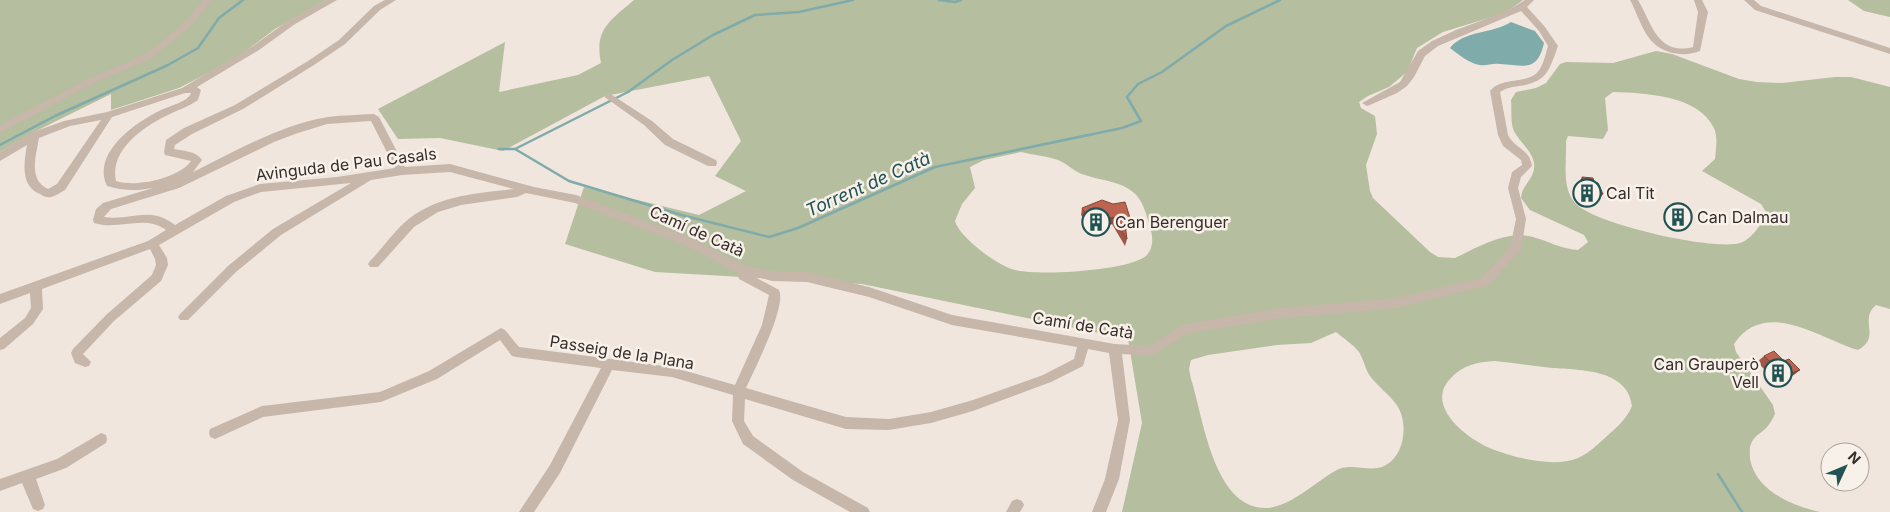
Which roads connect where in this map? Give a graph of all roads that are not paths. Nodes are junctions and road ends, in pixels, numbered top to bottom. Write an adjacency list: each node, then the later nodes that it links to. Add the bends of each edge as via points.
1 (208, 0): 13 (street, via 186,26 148,56 82,85)
2 (333, 0): 9 (street, via 292,22 256,48)
3 (392, 0): 9 (street, via 377,8 342,42 310,63 238,108 170,143 169,152 197,160 193,167 172,178 136,188 117,187 111,183 108,169 115,153 154,118 195,98 196,90)
4 (1634, 0): 5 (street, via 1641,9 1652,39 1661,46 1685,53 1697,49 1703,12)
5 (1698, 0)
6 (1748, 0): 8 (street, via 1758,8)
7 (1526, 4): 11 (street, via 1504,17 1422,52 1415,70 1405,83); 30 (street, Camí de Catà, via 1553,46 1542,74 1533,80 1500,85 1494,91 1503,135 1526,158 1527,166 1516,176 1513,188 1521,219 1515,250 1485,282 1398,302 1283,313 1185,329 1151,351)
8 (1890, 51)
9 (185, 90): 12 (street)
10 (609, 96): 16 (street, via 669,142)
11 (1367, 103)
12 (108, 115): 14 (street, via 68,123); 14 (street, via 61,187 49,194 39,189 30,177 28,166)
13 (0, 129)
14 (34, 136): 15 (street)
15 (0, 157)
16 (712, 163)
17 (450, 168): 18 (street, Avinguda de Pau Casals); 20 (street, Camí de Catà)
18 (402, 171): 19 (street, Avinguda de Pau Casals); 21 (street, via 374,117 327,121 270,139 175,185 107,206 100,212 98,220 106,222 145,216 163,221)
19 (373, 175): 21 (street, Avinguda de Pau Casals, via 260,188 230,199); 27 (street, via 277,232 232,269)
20 (526, 188): 23 (street, via 517,193 456,201 424,214 401,233 387,253); 24 (street, Camí de Catà, via 576,199 619,214 689,242)
21 (175, 231): 22 (street, Avinguda de Pau Casals)
22 (152, 244): 25 (street, Avinguda de Pau Casals); 31 (street, via 161,258 157,278 84,344 77,353)
23 (374, 264)
24 (743, 270): 29 (street, Camí de Catà, via 772,276 807,277 869,292 952,320); 33 (street, via 743,276 775,293 775,300 768,325)
25 (36, 287): 26 (street, Avinguda de Pau Casals); 28 (street, via 37,309 29,321)
26 (0, 300)
27 (184, 317)
28 (1, 343)
29 (1084, 343): 30 (street, Camí de Catà); 33 (street, Passeig de la Plana, via 1079,362 1063,373 923,420 864,426)
30 (1115, 349): 41 (street, via 1124,420 1112,479)
31 (85, 362)
32 (609, 364): 33 (street, Passeig de la Plana, via 672,372); 34 (street, Passeig de la Plana, via 516,352 501,333 433,375 381,397 262,412); 39 (street, via 555,469)
33 (739, 391): 40 (street, via 738,421 748,440 798,476)
34 (215, 433)
35 (102, 439): 36 (street, via 61,464)
36 (29, 474): 37 (street); 38 (street, via 29,483)
37 (0, 485)
38 (38, 505)
39 (526, 512)
40 (863, 512)
41 (1099, 512)

